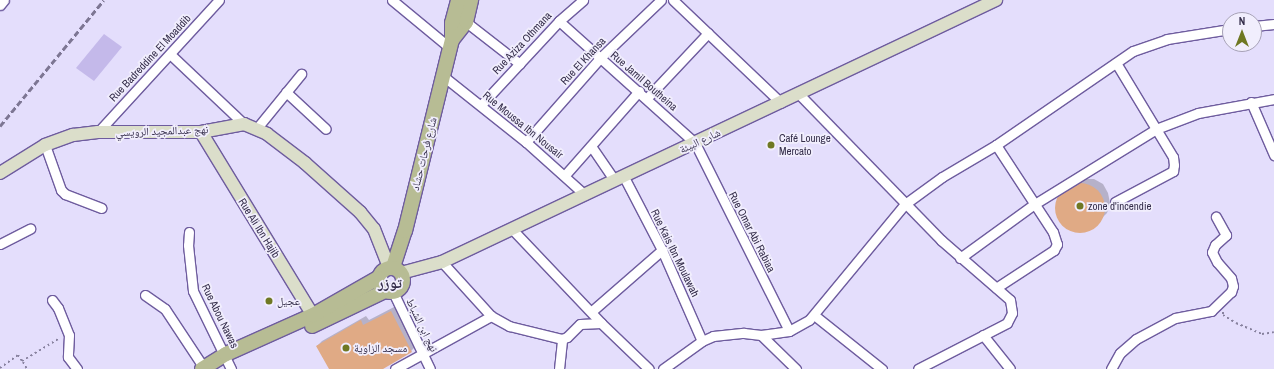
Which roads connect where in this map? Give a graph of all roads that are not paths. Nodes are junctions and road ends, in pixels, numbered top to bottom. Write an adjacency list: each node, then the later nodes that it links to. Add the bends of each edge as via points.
1 (4, 0): 10 (street)
2 (219, 0): 18 (street, Rue Badreddine El Moaddib)
3 (392, 0): 17 (street)
4 (458, 0): 17 (main road, شارع فرحات حشاد, via 452,23)
5 (472, 0): 12 (main road, شارع فرحات حشاد)
6 (583, 0): 11 (street, Rue Aziza Othmana)
7 (662, 0): 19 (street, Rue El Khansa)
8 (673, 0): 16 (street)
9 (996, 0): 26 (street, شارع البيئة)
10 (0, 5)
11 (559, 21): 19 (street, Rue Jamil Boutheina); 21 (street, Rue Aziza Othmana)
12 (466, 22): 17 (main road, شارع فرحات حشاد); 21 (street)
13 (1274, 24): 14 (street)
14 (1262, 25)
15 (1222, 30): 20 (street, via 1149,44)
16 (708, 33): 27 (street); 29 (street)
17 (451, 44): 23 (main road, شارع فرحات حشاد)
18 (171, 55): 32 (street); 36 (street, Rue Badreddine El Moaddib)
19 (600, 58): 24 (street, Rue Jamil Boutheina); 38 (street, Rue El Khansa)
20 (1116, 63): 35 (street); 41 (street)
21 (520, 64): 31 (street, Rue Aziza Othmana)
22 (300, 74): 25 (street)
23 (443, 76): 31 (street, Rue Moussa Ibn Nousair); 60 (main road, شارع فرحات حشاد)
24 (639, 91): 27 (street, Rue Jamil Boutheina); 42 (street)
25 (286, 92): 33 (street); 34 (street)
26 (799, 94): 29 (street, شارع البيئة); 49 (street)
27 (647, 98): 39 (street, Rue Jamil Boutheina)
28 (1274, 99): 30 (street)
29 (781, 102): 39 (street, شارع البيئة)
30 (1252, 102): 35 (street, via 1198,113); 43 (street)
31 (481, 106): 38 (street, Rue Moussa Ibn Nousair)
32 (244, 124): 33 (street, نهج عبدالمجيد الرويسي); 37 (street, نهج عبدالمجيد الرويسي)
33 (257, 128): 60 (street, نهج عبدالمجيد الرويسي, via 305,163 360,212 374,229)
34 (326, 129)
35 (1156, 129): 48 (street, via 1173,157 1173,171); 50 (street)
36 (98, 132): 37 (street, نهج عبدالمجيد الرويسي); 40 (street, نهج عبدالمجيد الرويسي, via 73,135)
37 (201, 132): 69 (street, Rue Ali Ibn Hajib)
38 (526, 142): 45 (street, Rue Moussa Ibn Nousair)
39 (695, 143): 46 (street, شارع البيئة); 71 (street, Rue Omar Abi Rabiaa)
40 (44, 145): 44 (street, نهج عبدالمجيد الرويسي); 51 (street, via 61,190 65,194)
41 (996, 145): 49 (street, via 942,177); 50 (street)
42 (591, 146): 45 (street); 46 (street, Rue Kais Ibn Moulawah)
43 (1274, 155)
44 (0, 173)
45 (565, 175): 47 (street, Rue Moussa Ibn Nousair)
46 (620, 179): 47 (street, شارع البيئة); 57 (street, Rue Kais Ibn Moulawah)
47 (585, 195): 53 (street, شارع البيئة)
48 (1115, 202)
49 (905, 204): 58 (street); 67 (street)
50 (1033, 205): 58 (street); 62 (street, via 1055,235 1057,246)
51 (101, 208)
52 (1216, 217): 88 (street, via 1226,235 1215,245 1212,254 1234,284 1222,302 1210,312 1174,318 1136,338 1120,353)
53 (511, 228): 59 (street, شارع البيئة); 66 (street)
54 (30, 229): 56 (street)
55 (189, 232): 77 (street, Rue Abou Nawas, via 193,291)
56 (0, 244)
57 (662, 250): 66 (street); 75 (street, Rue Kais Ibn Moulawah)
58 (960, 258): 62 (street)
59 (442, 262): 60 (street, شارع البيئة); 68 (street)
60 (395, 269): 61 (main road, via 382,271); 63 (main road, via 402,285)
61 (378, 278): 63 (main road, via 380,286); 69 (main road)
62 (996, 288): 73 (street, via 1010,300 1012,313 1007,323)
63 (389, 292): 69 (main road); 76 (street, نهج ابن الشباط)
64 (145, 295): 77 (street, via 165,310)
65 (52, 300): 78 (street, via 58,308 68,334 68,357)
66 (592, 311): 70 (street)
67 (814, 315): 71 (street); 85 (street)
68 (491, 316): 74 (street, via 509,326); 76 (street)
69 (315, 319): 77 (main road)
70 (601, 323): 74 (street, via 580,324 567,337); 82 (street)
71 (789, 331): 72 (street)
72 (761, 335): 75 (street, via 728,333); 84 (street)
73 (983, 335): 86 (street); 87 (street)
74 (562, 338): 81 (street)
75 (702, 341): 83 (street)
76 (424, 354): 79 (street); 80 (street, نهج ابن الشباط)
77 (218, 365)
78 (77, 369)
79 (395, 369)
80 (430, 369)
81 (559, 369)
82 (649, 369)
83 (663, 369)
84 (796, 369)
85 (882, 369)
86 (918, 369)
87 (1010, 369)
88 (1111, 369)

